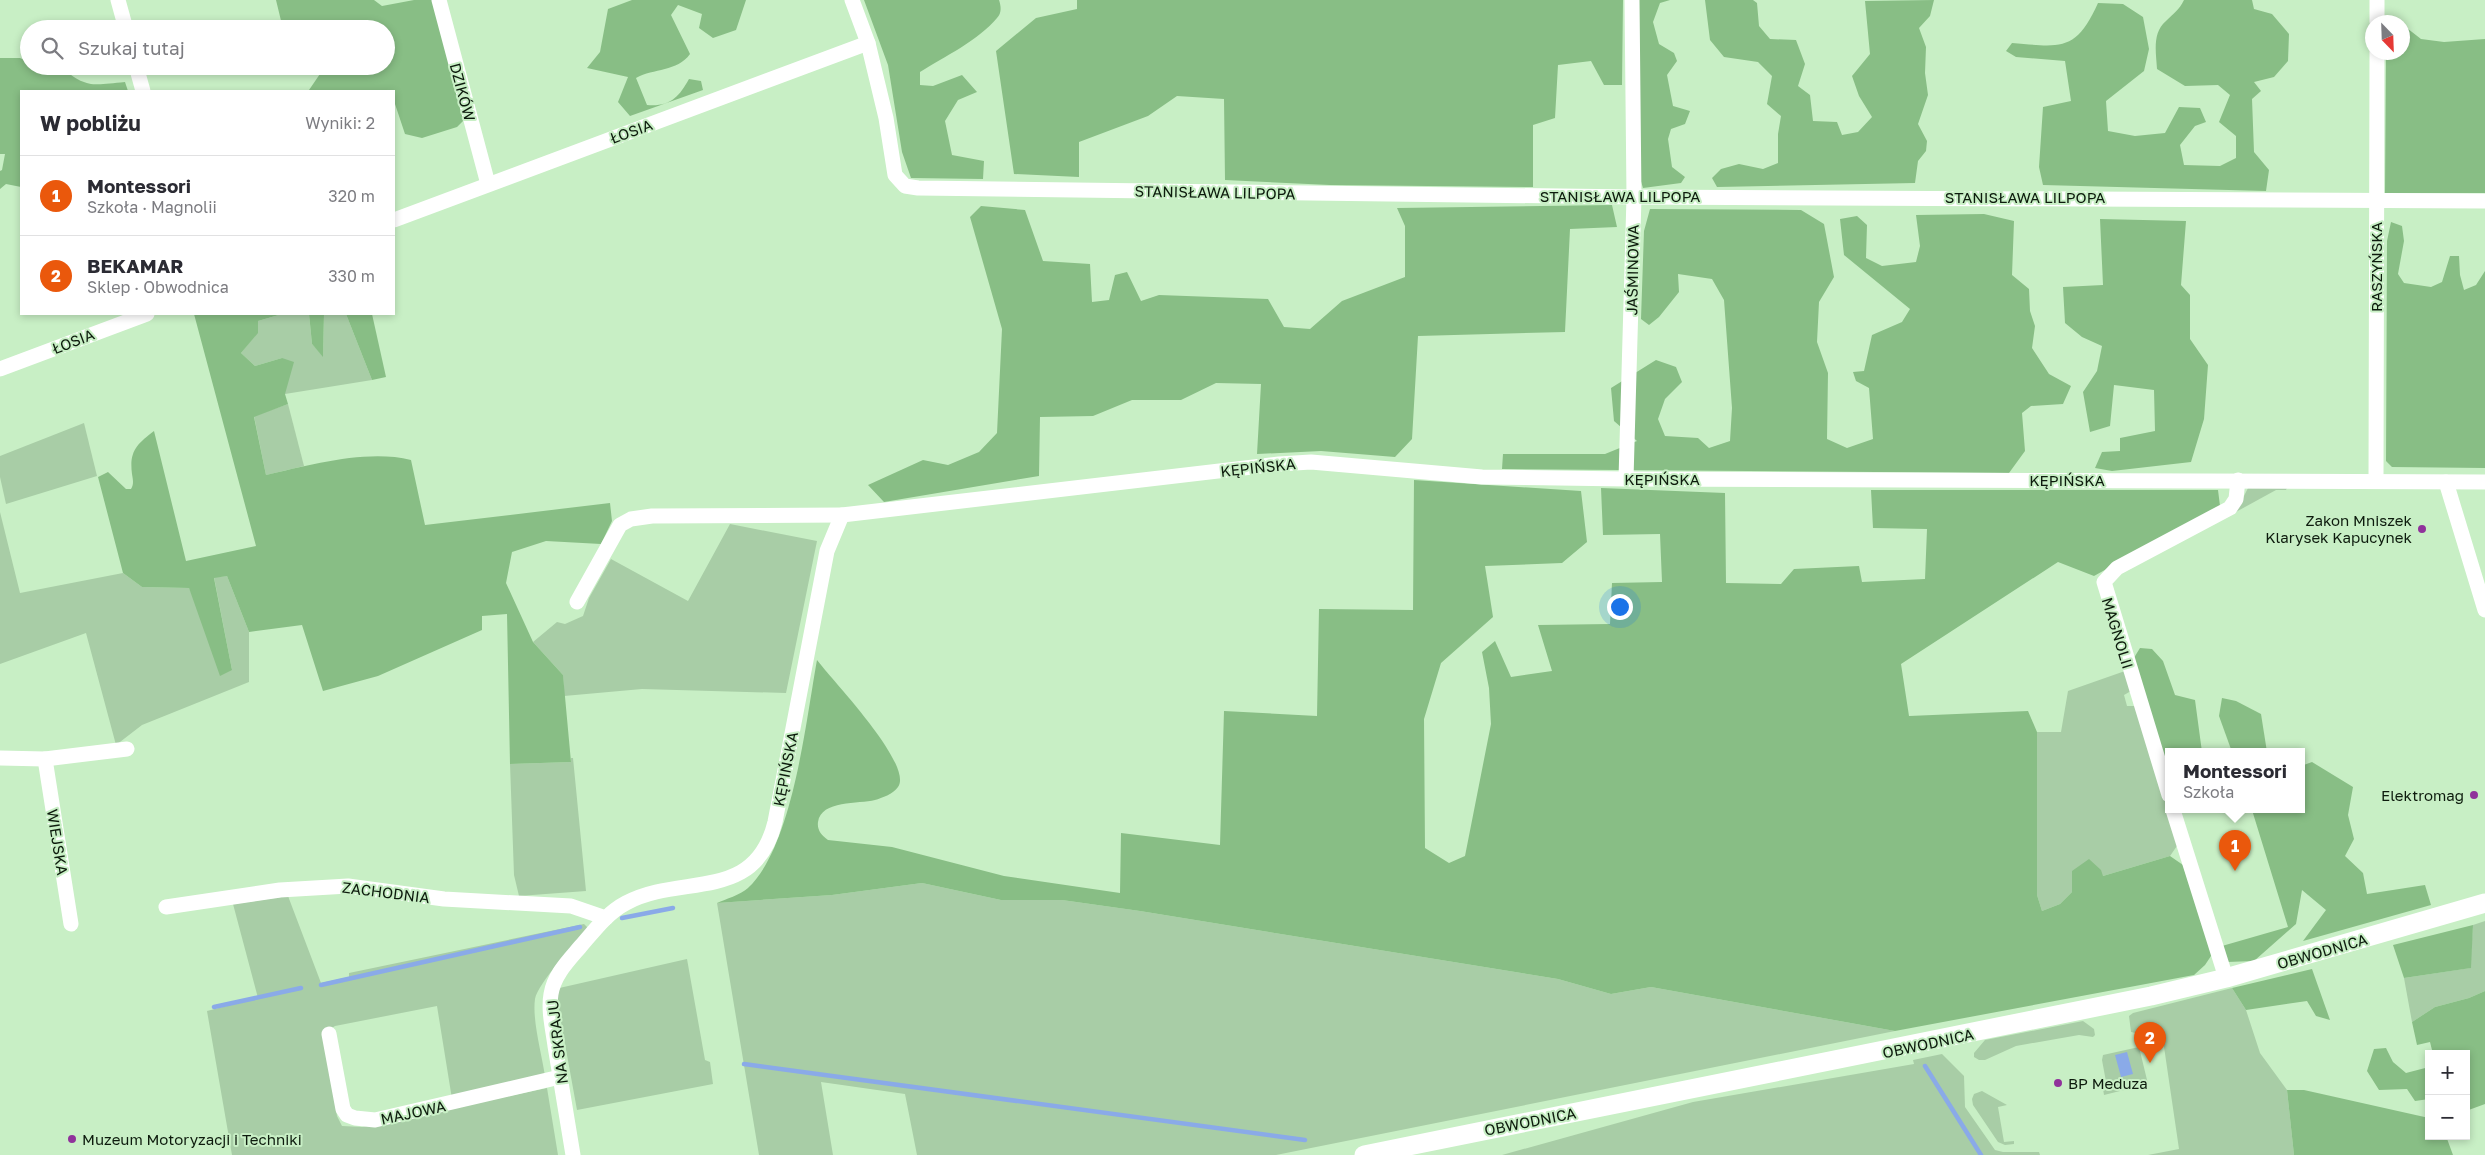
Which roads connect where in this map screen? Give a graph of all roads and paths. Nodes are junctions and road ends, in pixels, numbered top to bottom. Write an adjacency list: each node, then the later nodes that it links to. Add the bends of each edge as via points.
1 (118, 0): 7 (street)
2 (439, 0): 12 (street, DZIKÓW)
3 (852, 0): 8 (street, STANISŁAWA LILPOPA)
4 (1632, 0): 13 (street, JAŚMINOWA)
5 (2378, 0): 6 (street)
6 (2377, 15)
7 (124, 20)
8 (868, 43): 12 (street, ŁOSIA); 13 (street, STANISŁAWA LILPOPA, via 886,118 895,175 905,186)
9 (2377, 60): 14 (street, RASZYŃSKA)
10 (138, 75): 11 (street)
11 (142, 90)
12 (488, 184): 16 (street, ŁOSIA)
13 (1634, 197): 14 (street, STANISŁAWA LILPOPA); 19 (street, JAŚMINOWA)
14 (2376, 200): 15 (street, STANISŁAWA LILPOPA); 21 (street, RASZYŃSKA)
15 (2485, 201)
16 (395, 220)
17 (144, 315): 18 (street, ŁOSIA)
18 (0, 369)
19 (1626, 479): 20 (street, KĘPIŃSKA); 24 (street, KĘPIŃSKA, via 1482,477 1311,462)
20 (2238, 480): 21 (street, KĘPIŃSKA); 30 (street, MAGNOLII, via 2236,499 2230,508 2117,568 2104,582)
21 (2376, 481): 22 (street, KĘPIŃSKA)
22 (2446, 482): 23 (street, KĘPIŃSKA); 26 (street)
23 (2485, 482)
24 (842, 515): 25 (street, KĘPIŃSKA, via 631,518 616,530); 34 (street, KĘPIŃSKA, via 827,550 775,822 768,844 754,863 730,878 634,899)
25 (578, 602)
26 (2485, 610)
27 (127, 749): 29 (street)
28 (0, 758): 29 (street)
29 (45, 759): 35 (street, WIEJSKA)
30 (2165, 782)
31 (2174, 813): 36 (street)
32 (2485, 904): 36 (main road, OBWODNICA)
33 (166, 907): 34 (street, ZACHODNIA, via 261,893 348,886 444,899 572,906)
34 (606, 918): 38 (street, NA SKRAJU, via 560,970 552,984 550,1005)
35 (71, 924)
36 (2226, 978): 40 (main road, OBWODNICA, via 1967,1035)
37 (330, 1034): 38 (street, MAJOWA, via 343,1109 347,1115 365,1120 400,1116)
38 (560, 1078): 39 (street, NA SKRAJU)
39 (573, 1155)
40 (1364, 1155)

